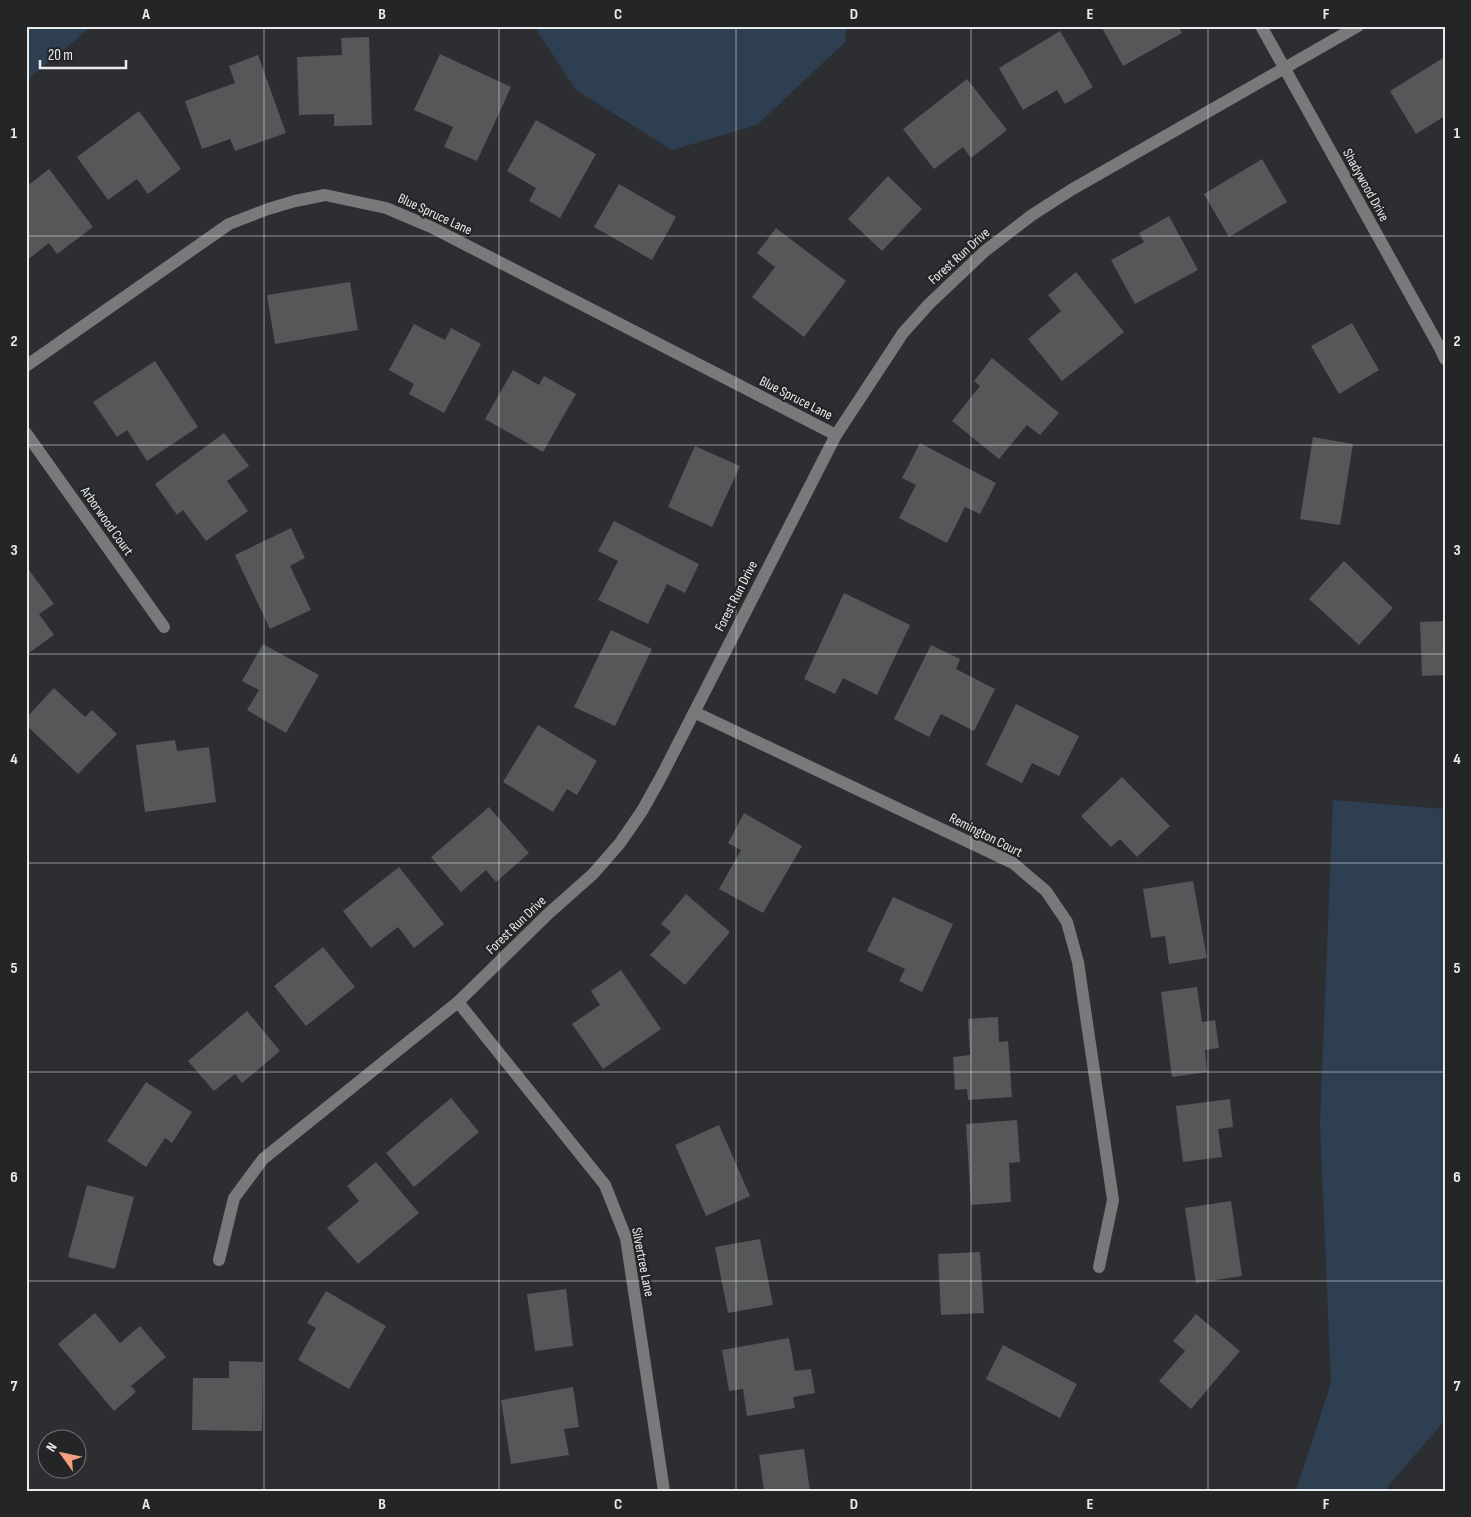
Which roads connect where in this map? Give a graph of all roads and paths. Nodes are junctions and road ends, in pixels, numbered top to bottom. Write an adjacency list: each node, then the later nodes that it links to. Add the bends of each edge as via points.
1 (1261, 26): 3 (street, Shadywood Drive)
2 (1358, 26): 3 (street, Forest Run Drive)
3 (1284, 70): 4 (street, Shadywood Drive); 7 (street, Forest Run Drive, via 1071,190 985,251 903,333)
4 (1445, 359)
5 (26, 366): 7 (street, Blue Spruce Lane, via 229,224 277,206 325,195 386,208 431,227)
6 (26, 433): 8 (street, Arborwood Court)
7 (836, 435): 9 (street, Forest Run Drive)
8 (164, 626)
9 (694, 712): 10 (street, Forest Run Drive, via 642,811 620,843 594,874); 12 (street, Remington Court, via 1013,863 1046,892 1067,922 1078,962 1114,1200)
10 (458, 1002): 11 (street, Forest Run Drive, via 263,1159 234,1198); 13 (street, Silvertree Lane, via 605,1185 626,1238)
11 (219, 1260)
12 (1098, 1267)
13 (664, 1491)

